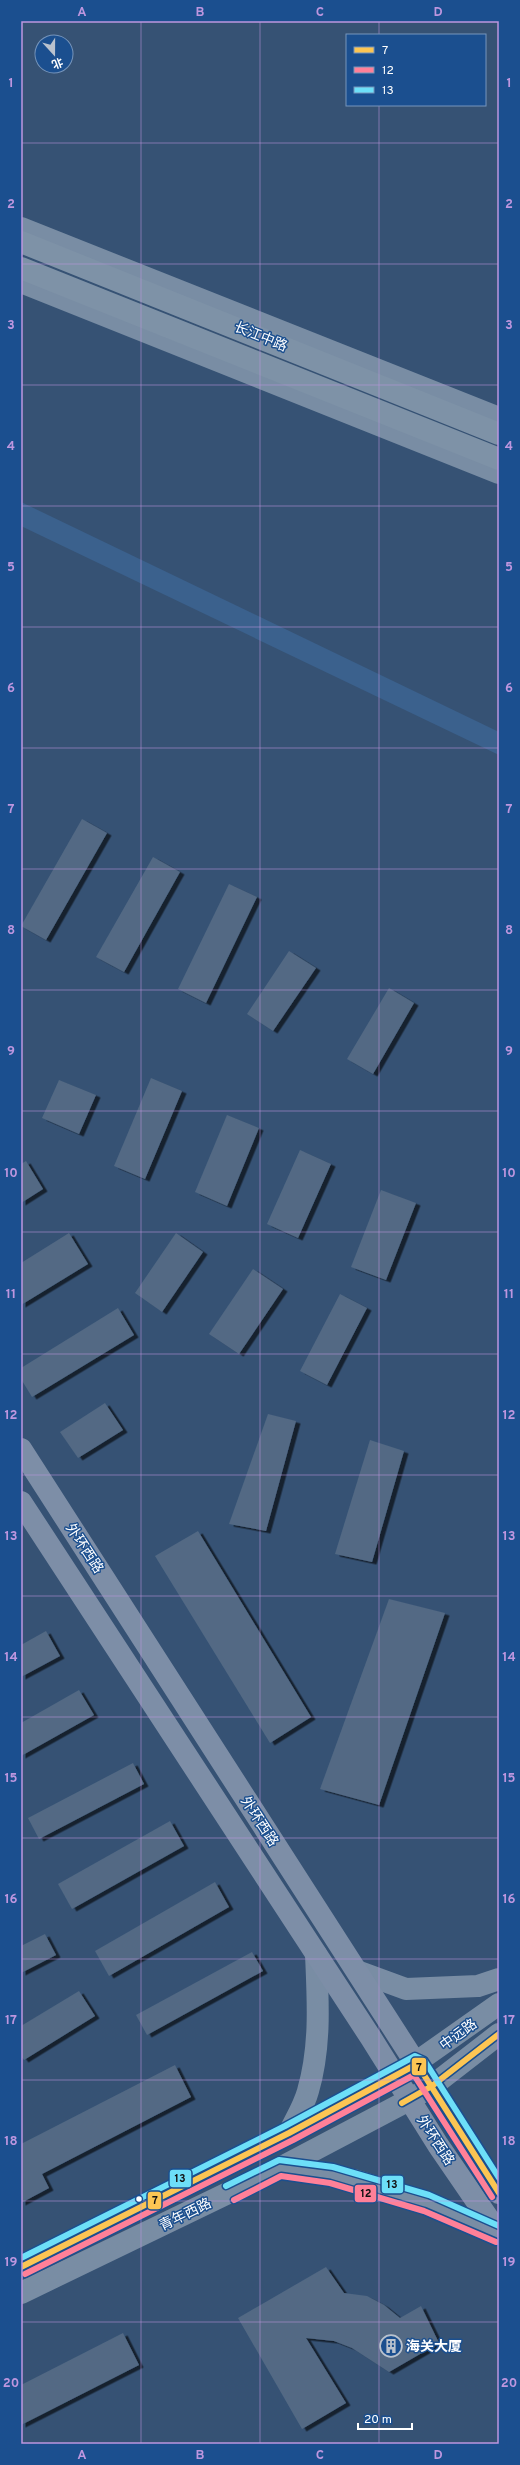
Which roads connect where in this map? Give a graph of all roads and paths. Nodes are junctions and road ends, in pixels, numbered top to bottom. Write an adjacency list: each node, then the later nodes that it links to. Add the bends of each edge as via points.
1 (21, 228): 5 (main road, 长江中路)
2 (21, 242): 6 (highway, 长江中路)
3 (21, 268): 7 (highway, 长江中路)
4 (21, 282): 8 (main road)
5 (499, 418)
6 (499, 434)
7 (499, 459)
8 (499, 473)
9 (21, 1449): 12 (main road, 外环西路)
10 (21, 1502): 11 (main road, 外环西路)
11 (316, 1954): 17 (main road, 外环西路); 20 (main road, via 319,2021 315,2057 308,2092)
12 (357, 1971): 13 (main road, via 406,1989 478,1986); 16 (main road, 外环西路)
13 (499, 1979)
14 (499, 2004): 16 (main road, 中远路)
15 (499, 2034): 18 (main road, 中远路)
16 (417, 2064): 17 (main road, 青年西路); 18 (main road, 外环西路)
17 (394, 2078): 19 (main road, 外环西路); 20 (main road, 青年西路)
18 (432, 2086): 19 (main road, 青年西路); 22 (main road, 外环西路)
19 (409, 2100): 21 (main road, 青年西路); 23 (main road, 外环西路)
20 (289, 2133): 24 (main road, 青年西路)
21 (280, 2168): 23 (main road, via 354,2180 427,2203); 25 (main road, 青年西路)
22 (499, 2193)
23 (499, 2235)
24 (21, 2267)
25 (21, 2294)

